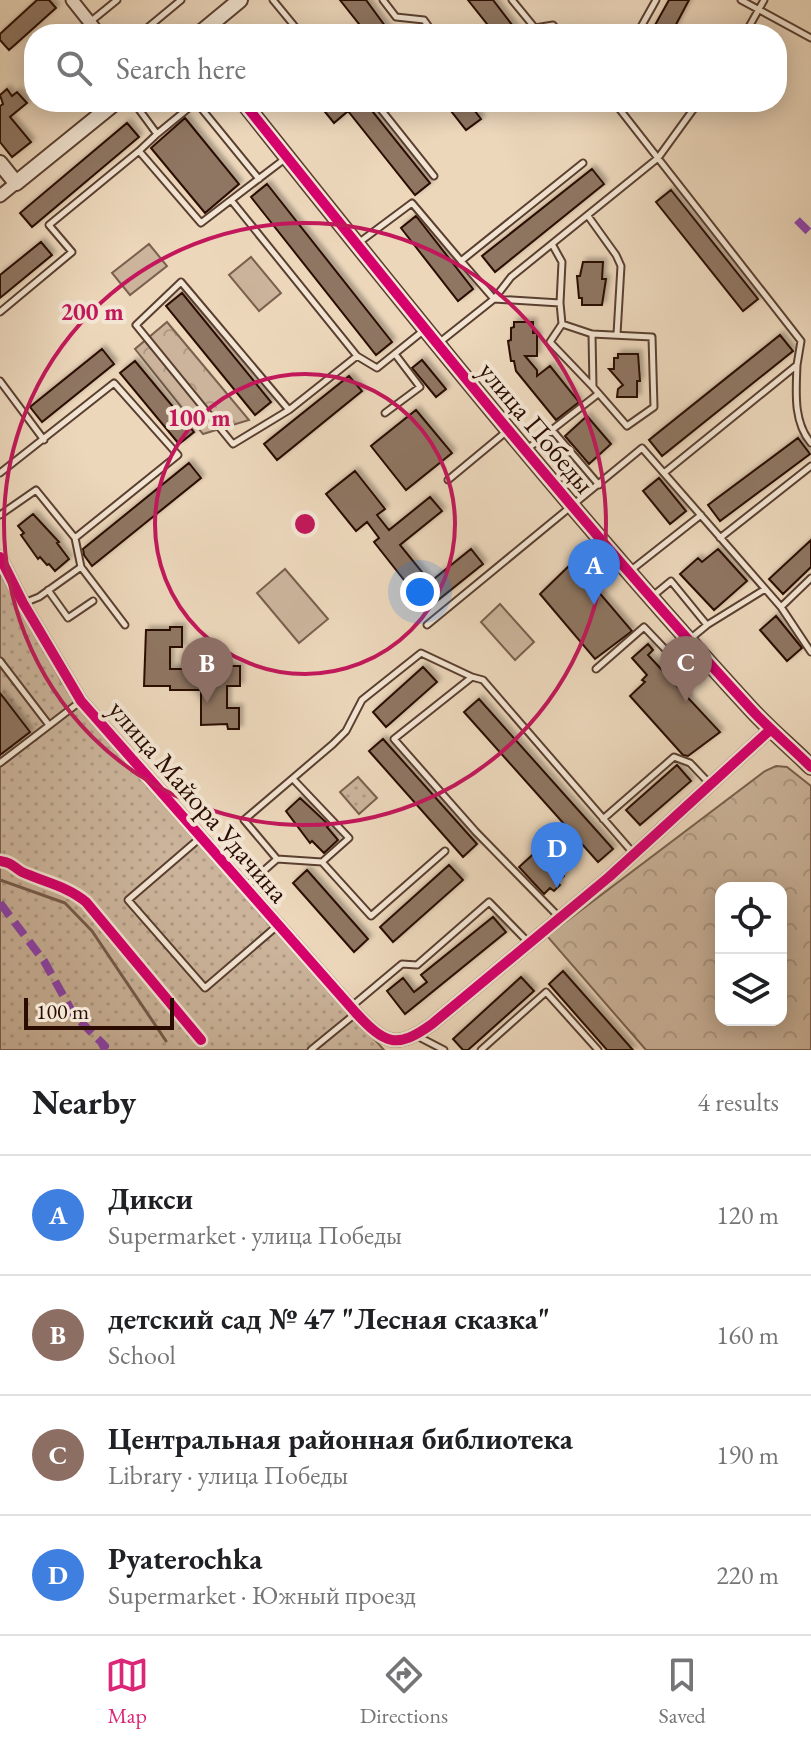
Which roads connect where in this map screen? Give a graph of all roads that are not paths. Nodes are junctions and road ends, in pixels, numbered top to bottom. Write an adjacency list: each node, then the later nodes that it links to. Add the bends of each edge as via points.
1 (72, 0): 12 (street)
2 (117, 0): 12 (lane)
3 (181, 0): 13 (lane)
4 (240, 0): 14 (street)
5 (273, 0): 15 (lane)
6 (383, 0): 16 (lane, via 396,17)
7 (512, 0): 17 (lane)
8 (656, 0): 18 (lane)
9 (741, 0): 11 (lane)
10 (764, 0): 11 (lane)
11 (758, 10): 19 (lane); 20 (lane)
12 (89, 22)
13 (152, 24)
14 (211, 24)
15 (293, 24)
16 (427, 24)
17 (532, 24)
18 (643, 24)
19 (750, 24)
20 (784, 24)
21 (787, 25): 22 (lane)
22 (811, 38)
23 (104, 112): 39 (street)
24 (141, 112): 31 (lane)
25 (184, 112): 31 (lane)
26 (204, 112): 38 (lane)
27 (251, 112): 33 (street, улица Победы)
28 (383, 112): 37 (lane)
29 (622, 112): 34 (lane)
30 (691, 112): 34 (lane)
31 (157, 134): 32 (lane)
32 (139, 151): 41 (lane, via 201,223); 48 (lane, via 49,225 72,252)
33 (287, 157): 38 (lane); 43 (street, улица Победы)
34 (658, 158): 42 (lane); 56 (lane, via 801,341)
35 (0, 163): 39 (street)
36 (583, 163): 45 (lane)
37 (434, 176)
38 (259, 179): 41 (lane)
39 (16, 183): 40 (street)
40 (0, 196)
41 (231, 200): 55 (lane)
42 (588, 216): 44 (lane); 52 (lane, via 621,266)
43 (356, 244): 45 (lane, via 412,203); 50 (street, улица Победы)
44 (552, 244): 46 (lane, via 511,277); 47 (lane, via 562,262)
45 (461, 261): 46 (lane)
46 (494, 299): 47 (lane); 53 (lane)
47 (560, 303): 49 (lane)
48 (0, 312)
49 (562, 324): 51 (lane); 58 (lane, via 550,342)
50 (424, 330): 53 (street, улица Победы); 54 (lane)
51 (592, 334): 52 (lane); 58 (lane)
52 (617, 334): 59 (lane, via 652,337 654,407 627,426)
53 (436, 345): 62 (street, улица Победы)
54 (395, 354): 55 (lane, via 377,368); 61 (lane, via 420,387)
55 (357, 356): 60 (lane)
56 (797, 365): 65 (lane, via 800,421); 69 (lane)
57 (0, 381): 64 (lane)
58 (593, 387): 59 (lane)
59 (598, 394): 63 (lane)
60 (289, 410): 60 (lane, via 181,282 136,325 233,444)
61 (385, 413)
62 (508, 430): 66 (street, улица Победы); 70 (lane)
63 (552, 430): 66 (lane); 71 (lane)
64 (44, 440): 68 (lane); 75 (lane, via 114,383 178,455)
65 (811, 443)
66 (525, 451): 72 (street, улица Победы)
67 (811, 466): 76 (lane)
68 (0, 473)
69 (664, 473): 71 (lane, via 642,448); 74 (lane)
70 (448, 480)
71 (599, 485): 72 (lane)
72 (573, 507): 79 (street, улица Победы); 88 (lane)
73 (0, 515): 75 (lane, via 36,490)
74 (701, 515): 76 (lane); 79 (lane)
75 (75, 538): 78 (lane)
76 (720, 538): 81 (lane)
77 (0, 557): 85 (street, улица Майора Удачина)
78 (81, 567): 82 (lane); 87 (lane)
79 (629, 571): 83 (street, улица Победы)
80 (811, 578): 86 (lane)
81 (765, 589): 86 (lane); 89 (lane)
82 (48, 590): 84 (lane, via 68,618); 85 (lane)
83 (652, 597): 89 (lane, via 671,581); 90 (street, улица Победы)
84 (93, 601)
85 (23, 603): 96 (street, улица Майора Удачина)
86 (781, 607): 92 (lane)
87 (125, 625)
88 (427, 625)
89 (707, 625): 90 (lane)
90 (689, 639): 98 (street, улица Победы)
91 (665, 649): 94 (lane, via 644,627)
92 (810, 650)
93 (0, 661): 97 (lane)
94 (596, 669)
95 (472, 677): 101 (lane, via 421,653 362,700 346,731); 103 (lane, via 483,680); 110 (lane, via 394,739)
96 (81, 701): 97 (lane); 104 (street, улица Майора Удачина)
97 (49, 725): 99 (lane)
98 (770, 730): 100 (street, улица Победы); 102 (street)
99 (0, 763)
100 (810, 763)
101 (293, 779): 107 (lane, via 244,820); 108 (lane, via 349,838)
102 (710, 785): 103 (lane, via 690,763 674,757); 106 (street)
103 (603, 819): 106 (lane)
104 (201, 838): 109 (street, улица Майора Удачина); 111 (lane, via 128,900 205,988)
105 (445, 851): 108 (lane, via 371,916)
106 (634, 854): 110 (street)
107 (277, 859): 108 (lane); 109 (lane)
108 (322, 862)
109 (244, 888): 111 (street, улица Майора Удачина)
110 (560, 918): 112 (street)
111 (277, 926): 113 (street, улица Майора Удачина)
112 (529, 943): 113 (lane, via 489,902 417,965 402,964); 114 (street)
113 (354, 1010): 114 (street, улица Майора Удачина, via 381,1038 401,1042); 115 (lane)
114 (416, 1036): 116 (lane)
115 (311, 1050)
116 (444, 1050)
117 (481, 1050): 118 (lane, via 546,992)
118 (598, 1050)

